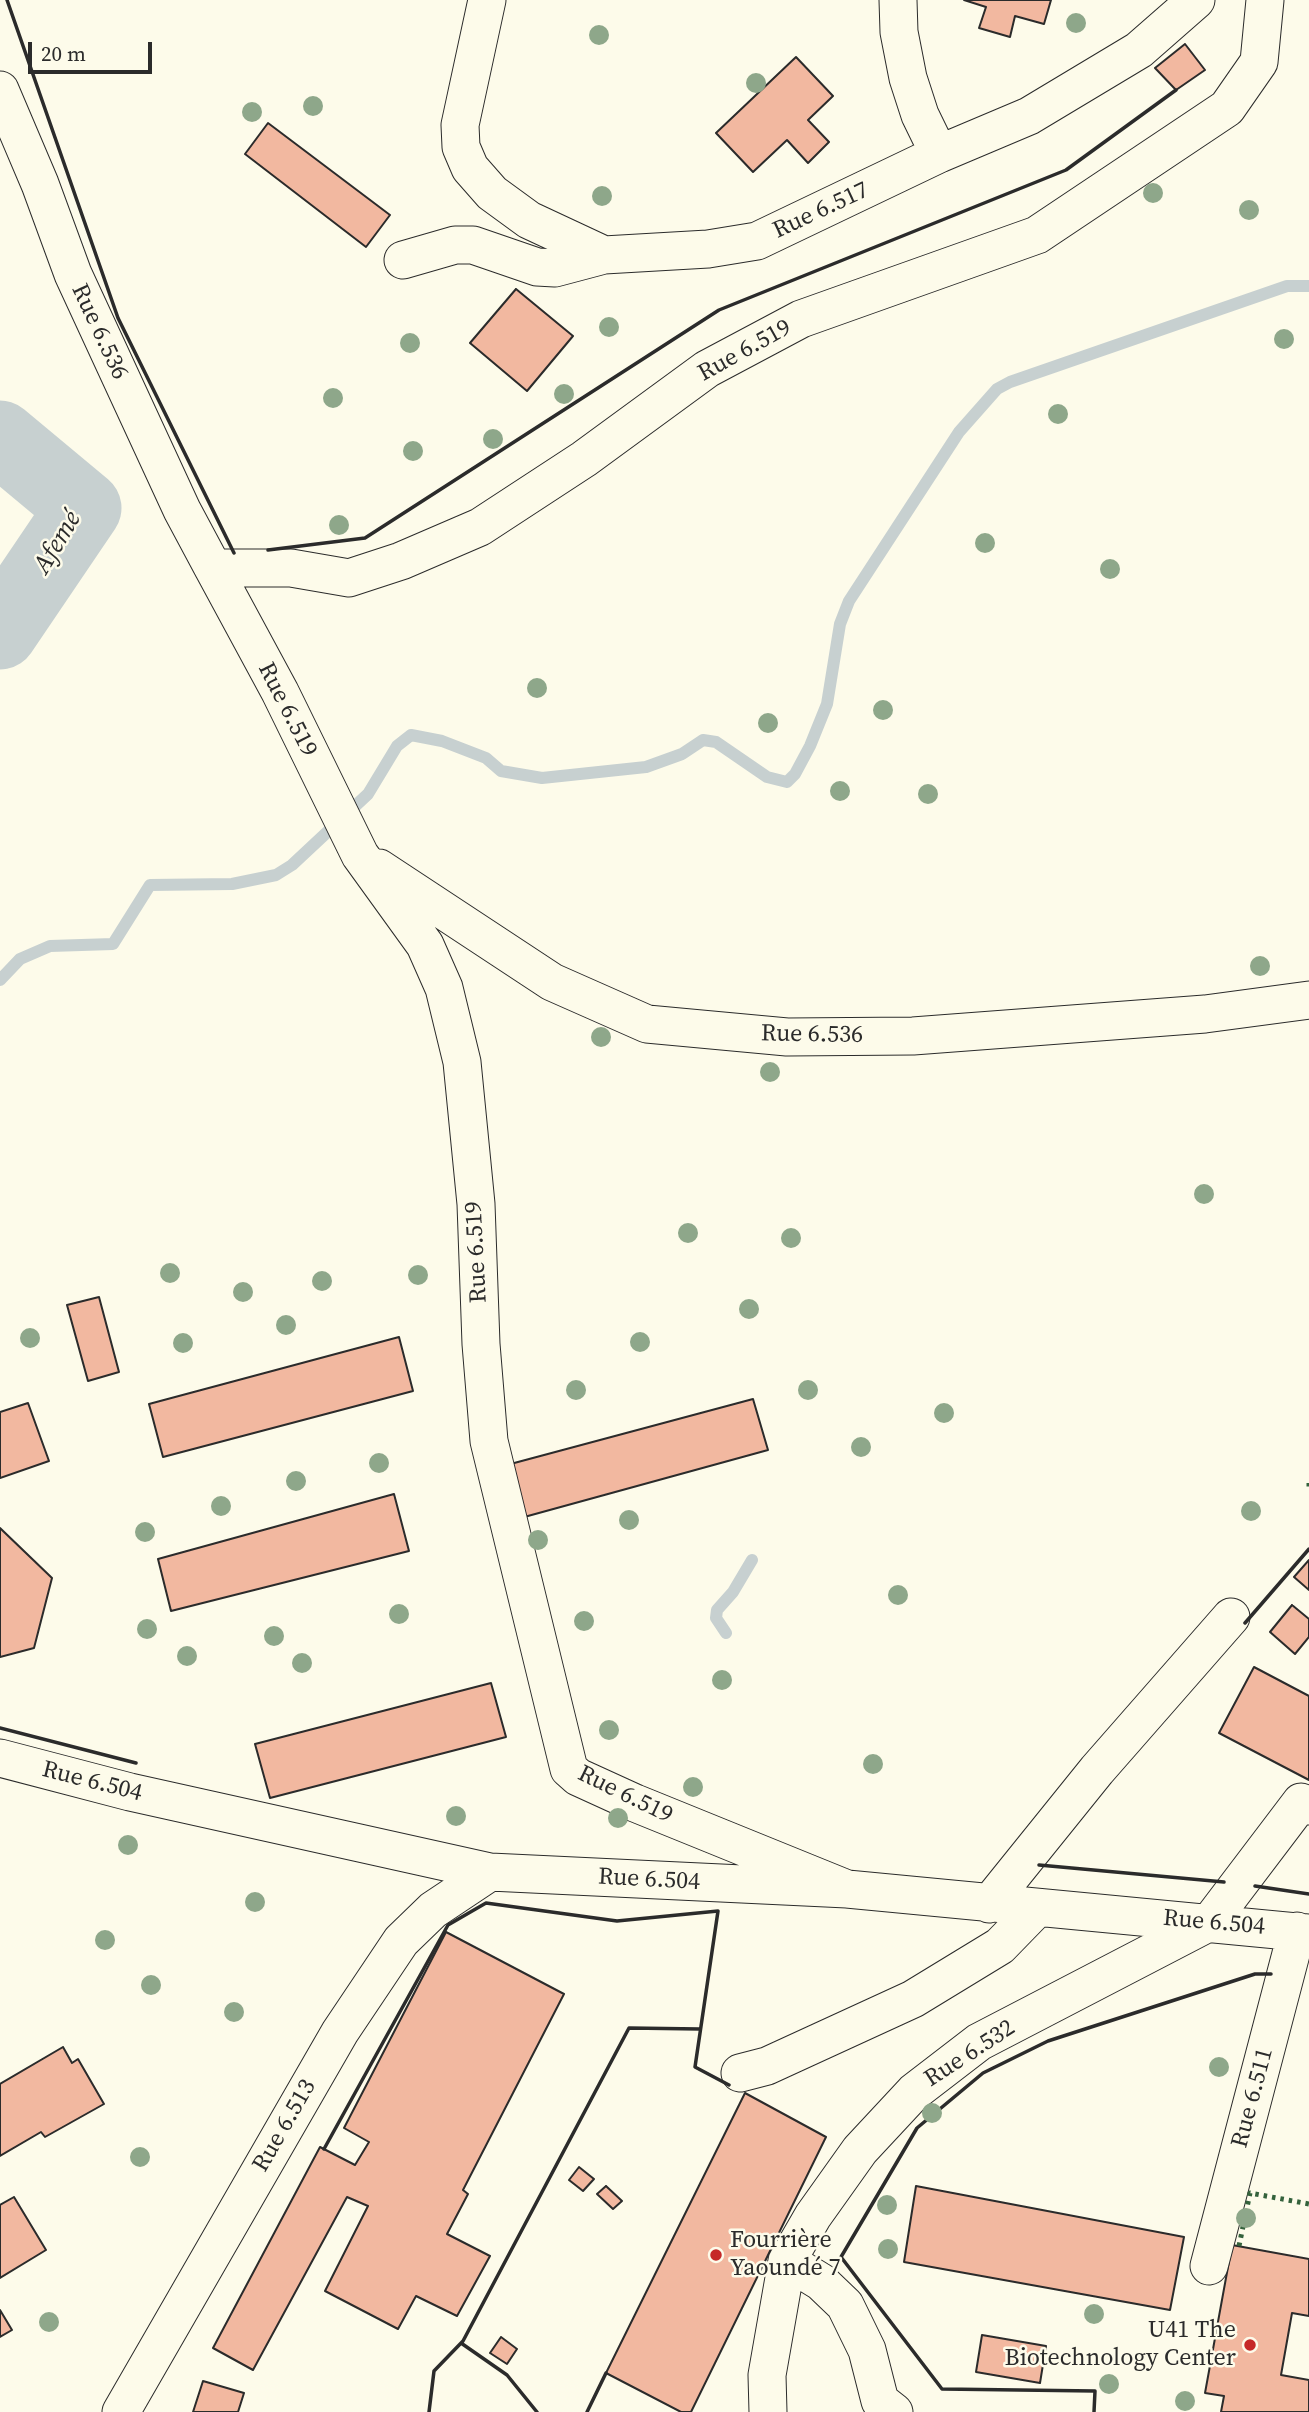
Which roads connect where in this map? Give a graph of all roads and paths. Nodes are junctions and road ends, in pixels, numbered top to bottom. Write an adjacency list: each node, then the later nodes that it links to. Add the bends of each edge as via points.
1 (487, 0): 7 (street, via 460,125 461,147 470,168 492,193 529,220)
2 (898, 0): 6 (street, via 908,78)
3 (1196, 0): 6 (street, Rue 6.517, via 1139,50 1077,88 1029,116)
4 (1265, 0): 9 (street, Rue 6.519, via 1259,62 1227,107 1037,235 801,319 707,369 584,459 480,527 401,561 349,578 291,568)
5 (0, 90): 9 (street, Rue 6.536, via 73,274)
6 (939, 154): 7 (street, Rue 6.517, via 757,241 708,249)
7 (604, 255): 8 (street, Rue 6.517, via 562,267 537,267 473,245 455,245)
8 (403, 260)
9 (213, 568): 10 (street, Rue 6.519)
10 (360, 855): 11 (street, Rue 6.536, via 552,982 647,1024 787,1037 913,1036 1205,1014); 16 (street, Rue 6.519, via 425,945 444,988 462,1062 476,1204 489,1441 569,1769 635,1803)
11 (1309, 1000)
12 (1231, 1617): 17 (street, via 1097,1770)
13 (0, 1758): 15 (street, Rue 6.504, via 130,1792)
14 (1309, 1806): 19 (street, Rue 6.532, via 1301,1802)
15 (489, 1872): 16 (street, Rue 6.504); 24 (street, Rue 6.513, via 433,1910 393,1953 340,2032)
16 (847, 1889): 17 (street, Rue 6.504)
17 (989, 1904): 18 (street, Rue 6.504)
18 (1037, 1908): 19 (street, Rue 6.504); 21 (street, via 1000,1945 913,1999 767,2066)
19 (1210, 1922): 20 (street, Rue 6.504); 22 (street, Rue 6.532, via 979,2042 914,2092 860,2150 813,2216)
20 (1303, 1932): 23 (street, Rue 6.511)
21 (740, 2073)
22 (788, 2261): 25 (street, Rue 6.532, via 767,2375); 26 (street, via 821,2282 845,2305 867,2350 880,2401)
23 (1209, 2266)
24 (121, 2412)
25 (768, 2412)
26 (894, 2412)

